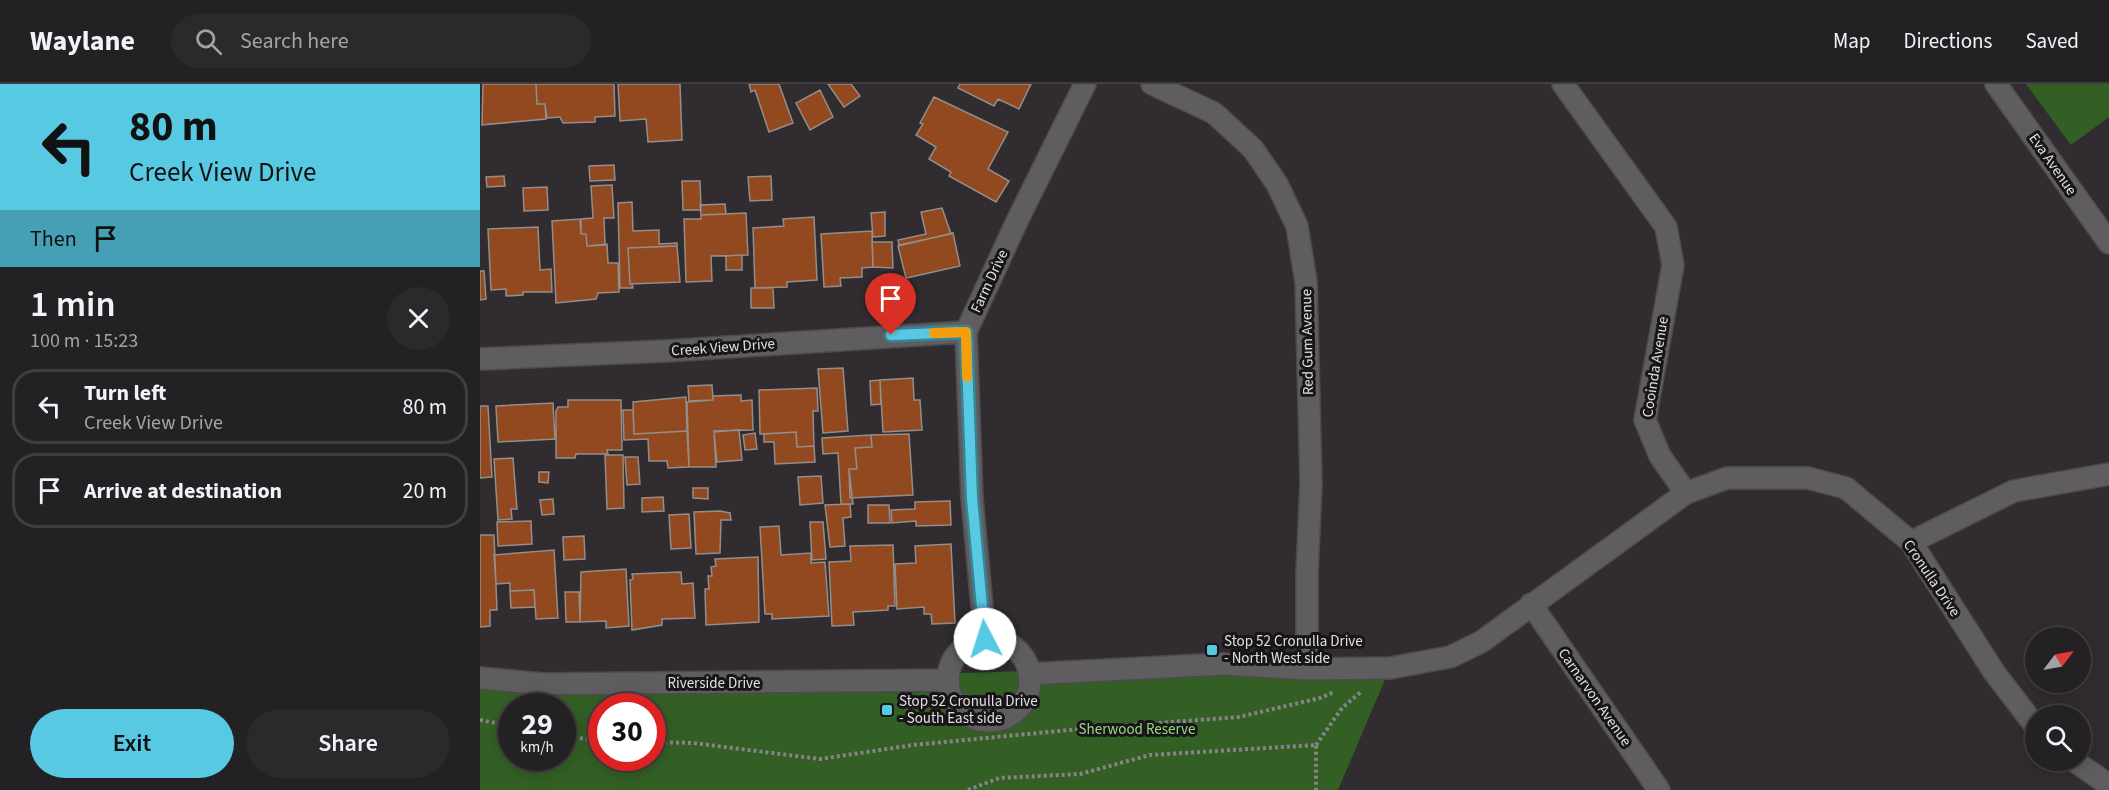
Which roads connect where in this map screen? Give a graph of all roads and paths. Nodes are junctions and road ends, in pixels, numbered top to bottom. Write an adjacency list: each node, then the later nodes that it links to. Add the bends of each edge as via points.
1 (1085, 84): 6 (street, Farm Drive)
2 (1152, 84): 14 (street, Red Gum Avenue, via 1215,113 1253,149 1277,183 1297,226 1306,282 1311,483)
3 (1996, 84): 5 (street, Eva Avenue)
4 (1567, 85): 9 (street, Cooinda Avenue, via 1666,227 1673,265 1645,420 1660,456)
5 (2109, 243)
6 (966, 332): 7 (street, Creek View Drive); 12 (street, Farm Drive, via 972,498)
7 (480, 359)
8 (2109, 474): 10 (street, via 2014,491)
9 (1686, 493): 10 (street, Cronulla Drive, via 1727,478 1808,478 1846,488); 11 (street)
10 (1911, 542): 19 (street, Cronulla Drive, via 1994,672)
11 (1531, 603): 13 (street, via 1481,642 1450,657); 28 (street, Carnarvon Avenue)
12 (985, 639): 15 (street, via 1014,648); 17 (street, via 974,642 955,657)
13 (1390, 668): 14 (street); 23 (path, via 1342,708)
14 (1307, 669): 15 (street, via 1223,664)
15 (1029, 674): 17 (street, via 1029,689 1023,703 1013,714 992,721 970,717 958,708 950,695)
16 (480, 678): 17 (street, Riverside Drive, via 543,684)
17 (948, 680)
18 (1340, 689): 22 (path, via 1320,698 1239,717 913,745 820,759)
19 (2025, 713)
20 (480, 720): 21 (path)
21 (498, 723)
22 (666, 742)
23 (1316, 745): 26 (path, via 1150,755 1080,774 999,778); 27 (path)
24 (2089, 771): 25 (street)
25 (2109, 785)
26 (968, 790)
27 (1316, 790)
28 (1659, 790)

